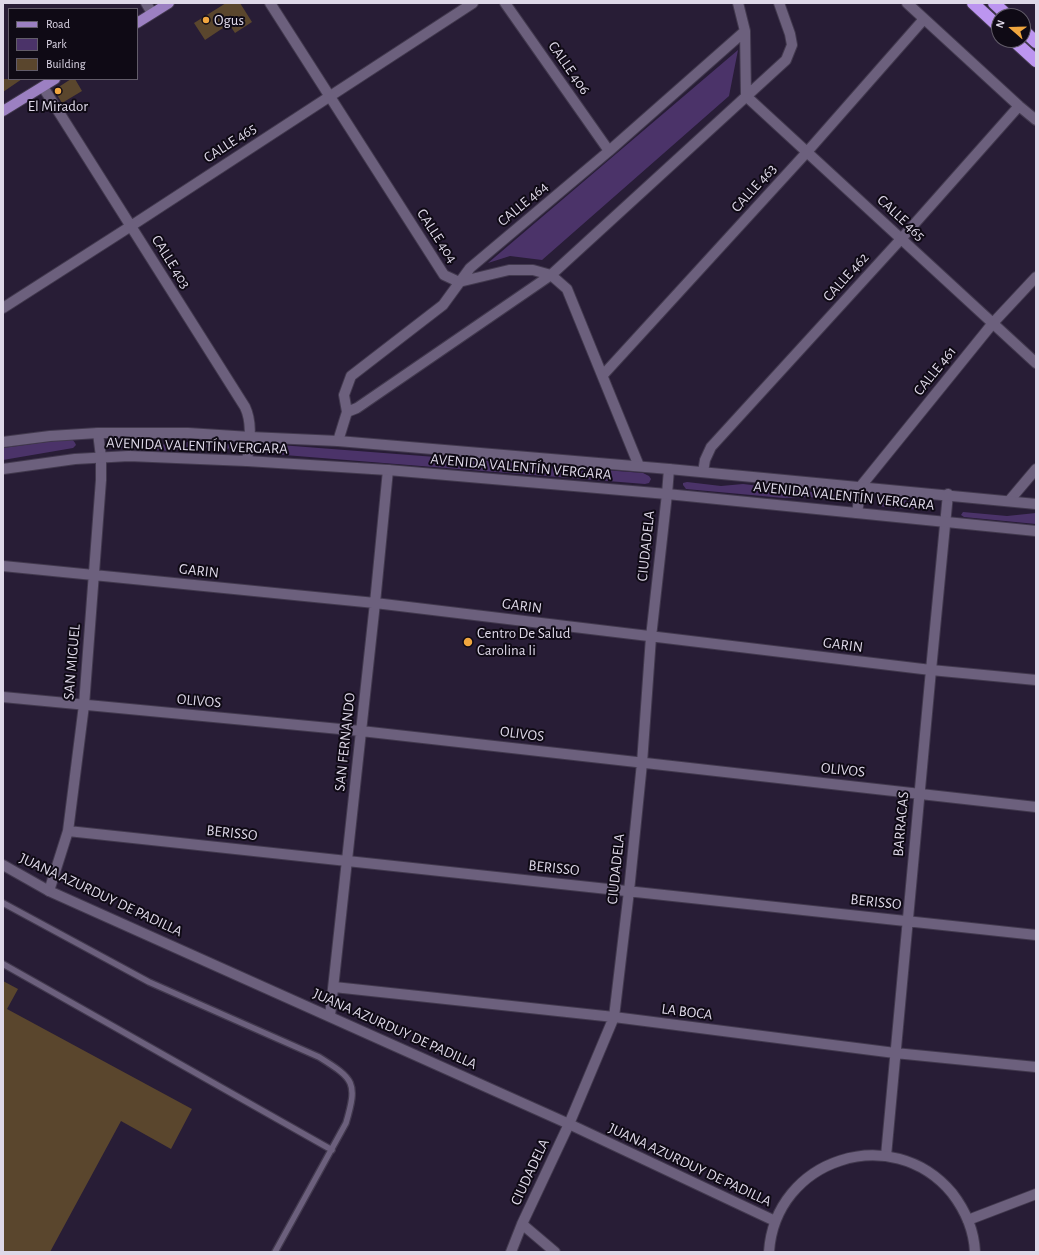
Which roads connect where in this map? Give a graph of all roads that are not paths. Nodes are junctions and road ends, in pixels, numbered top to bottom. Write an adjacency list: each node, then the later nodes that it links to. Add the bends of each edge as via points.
1 (146, 3): 10 (street)
2 (169, 3): 10 (main road)
3 (270, 3): 19 (street, CALLE 404)
4 (473, 3): 19 (street, CALLE 465)
5 (505, 3): 24 (street, CALLE 406)
6 (738, 3): 14 (street)
7 (779, 3): 20 (street, via 792,46 786,60)
8 (907, 3): 11 (street)
9 (973, 3): 12 (highway)
10 (152, 13): 13 (main road)
11 (924, 19): 21 (street); 25 (street, CALLE 463)
12 (991, 20)
13 (138, 22)
14 (745, 31): 20 (street); 24 (street, CALLE 464)
15 (1022, 48): 16 (highway)
16 (1036, 61)
17 (54, 80): 18 (main road)
18 (43, 87): 22 (main road); 26 (street, CALLE 403)
19 (330, 95): 26 (street, CALLE 465); 30 (street, CALLE 404, via 444,276)
20 (746, 96): 25 (street, CALLE 465); 28 (street)
21 (1019, 106): 23 (street); 27 (street, CALLE 462)
22 (4, 109)
23 (1036, 120)
24 (609, 150): 30 (street, CALLE 464, via 470,268)
25 (807, 152): 27 (street, CALLE 465); 34 (street, CALLE 463)
26 (131, 226): 31 (street, CALLE 465); 37 (street, CALLE 403, via 245,407 249,417)
27 (901, 239): 32 (street, CALLE 465); 47 (street, CALLE 462, via 711,447)
28 (551, 274): 30 (street, CALLE 404, via 533,270 509,270); 34 (street, via 567,289); 35 (street, via 357,408)
29 (1036, 277): 32 (street, CALLE 461)
30 (459, 282): 35 (street, CALLE 464, via 443,305 351,376 344,395)
31 (3, 308)
32 (993, 323): 33 (street, CALLE 465); 48 (street, CALLE 461)
33 (1036, 363)
34 (603, 375): 42 (street)
35 (347, 412): 38 (street, CALLE 464)
36 (98, 433): 37 (street, AVENIDA VALENTÍN VERGARA, via 188,433); 39 (street, AVENIDA VALENTÍN VERGARA); 40 (street, SAN MIGUEL)
37 (250, 437): 38 (street, AVENIDA VALENTÍN VERGARA); 41 (street, CALLE 403)
38 (338, 441): 42 (street, AVENIDA VALENTÍN VERGARA)
39 (3, 442)
40 (101, 457): 41 (street, AVENIDA VALENTÍN VERGARA); 44 (street, AVENIDA VALENTÍN VERGARA); 57 (street, SAN MIGUEL)
41 (247, 460): 46 (street, AVENIDA VALENTÍN VERGARA)
42 (639, 466): 43 (street, AVENIDA VALENTÍN VERGARA)
43 (669, 468): 47 (street, AVENIDA VALENTÍN VERGARA); 49 (street, CIUDADELA)
44 (3, 469)
45 (1036, 469): 51 (street)
46 (388, 470): 49 (street, AVENIDA VALENTÍN VERGARA); 58 (street, SAN FERNANDO)
47 (703, 472): 48 (street, AVENIDA VALENTÍN VERGARA)
48 (861, 486): 50 (street, AVENIDA VALENTÍN VERGARA); 53 (street)
49 (667, 494): 53 (street, AVENIDA VALENTÍN VERGARA); 59 (street, CIUDADELA)
50 (948, 494): 51 (street, AVENIDA VALENTÍN VERGARA); 54 (street, BARRACAS)
51 (1009, 501): 52 (street, AVENIDA VALENTÍN VERGARA)
52 (1036, 504)
53 (857, 513): 54 (street, AVENIDA VALENTÍN VERGARA)
54 (946, 521): 55 (street, AVENIDA VALENTÍN VERGARA); 60 (street, BARRACAS)
55 (1036, 531)
56 (3, 566): 57 (street, GARIN)
57 (95, 576): 58 (street, GARIN); 63 (street, SAN MIGUEL)
58 (375, 603): 59 (street, GARIN); 64 (street, SAN FERNANDO)
59 (651, 637): 60 (street, GARIN); 65 (street, CIUDADELA)
60 (931, 670): 61 (street, GARIN); 66 (street, BARRACAS)
61 (1036, 680)
62 (3, 697): 63 (street, OLIVOS)
63 (84, 705): 64 (street, OLIVOS); 68 (street, SAN MIGUEL)
64 (361, 731): 65 (street, OLIVOS); 69 (street, SAN FERNANDO)
65 (642, 763): 66 (street, OLIVOS); 72 (street, CIUDADELA)
66 (919, 793): 67 (street, OLIVOS); 74 (street, BARRACAS)
67 (1036, 807)
68 (68, 831): 69 (street, BERISSO); 71 (street, SAN MIGUEL)
69 (347, 861): 72 (street, BERISSO); 77 (street, SAN FERNANDO)
70 (3, 865): 71 (street, JUANA AZURDUY DE PADILLA)
71 (49, 890): 78 (street, JUANA AZURDUY DE PADILLA)
72 (629, 891): 74 (street, BERISSO); 79 (street, CIUDADELA)
73 (3, 903): 83 (lane, via 149,982 319,1056 334,1066 348,1078 353,1090 346,1123)
74 (908, 921): 75 (street, BERISSO); 80 (street, BARRACAS)
75 (1036, 935)
76 (3, 964): 83 (lane)
77 (334, 986): 78 (street, SAN FERNANDO); 79 (street, LA BOCA)
78 (330, 1016): 82 (street, JUANA AZURDUY DE PADILLA)
79 (614, 1017): 80 (street, LA BOCA); 82 (street, CIUDADELA)
80 (895, 1053): 81 (street, LA BOCA); 84 (street, BARRACAS)
81 (1036, 1066)
82 (569, 1124): 87 (street, JUANA AZURDUY DE PADILLA); 88 (street, CIUDADELA)
83 (332, 1150): 89 (lane)
84 (886, 1156): 86 (street, JUANA AZURDUY DE PADILLA, via 907,1161 933,1175 958,1201); 87 (street, JUANA AZURDUY DE PADILLA, via 858,1156 832,1163 808,1177 789,1197)
85 (1036, 1194): 86 (street)
86 (968, 1220): 93 (street, JUANA AZURDUY DE PADILLA)
87 (775, 1221): 92 (street, JUANA AZURDUY DE PADILLA)
88 (522, 1224): 90 (street, CIUDADELA); 91 (street)
89 (275, 1252)
90 (511, 1252)
91 (554, 1252)
92 (769, 1252)
93 (975, 1252)

